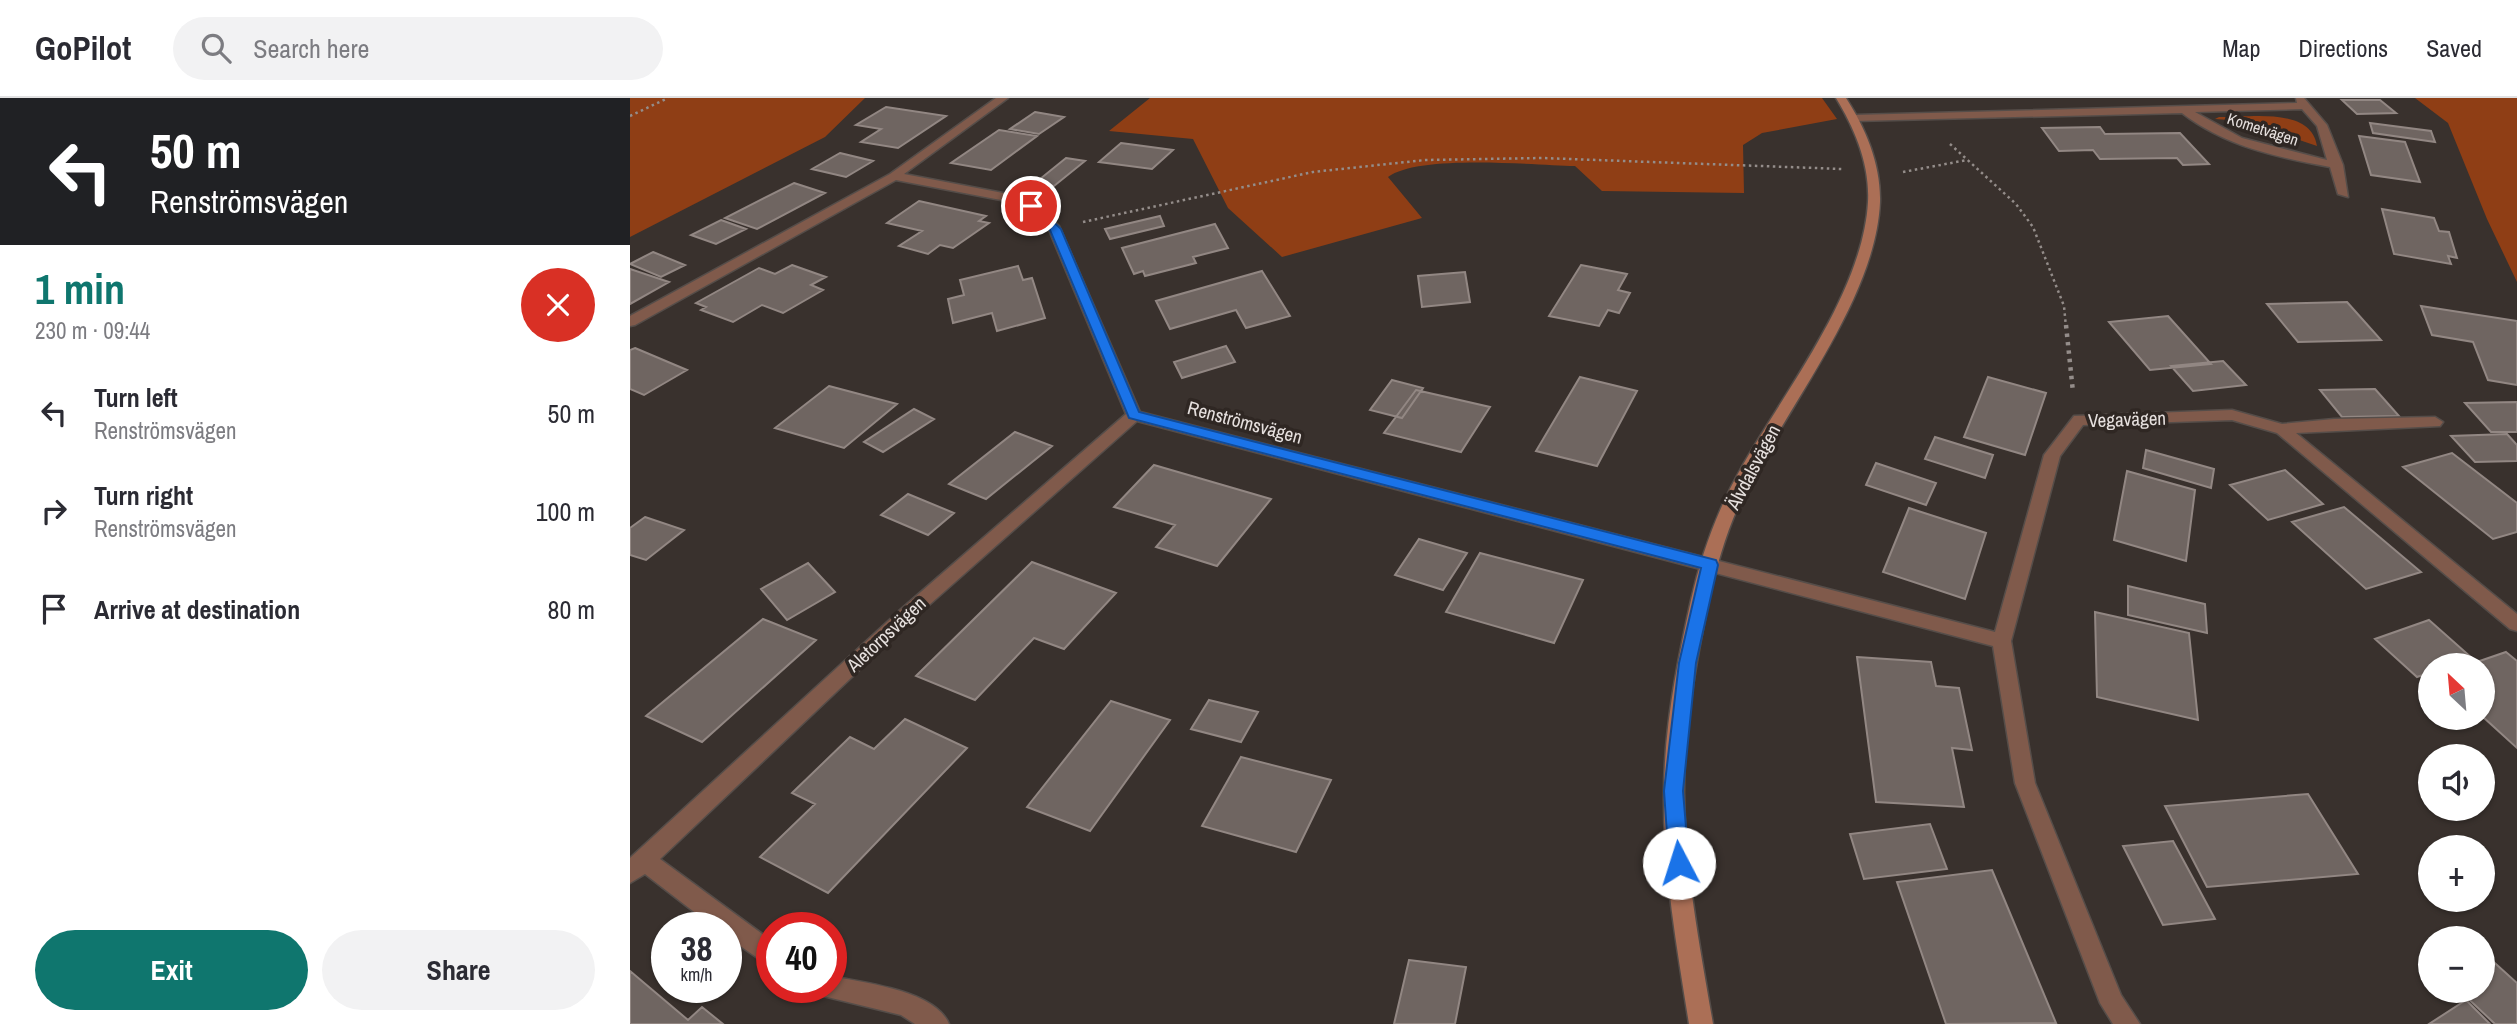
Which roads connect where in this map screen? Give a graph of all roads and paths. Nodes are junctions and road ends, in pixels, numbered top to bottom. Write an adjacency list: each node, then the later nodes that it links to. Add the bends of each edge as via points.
1 (668, 98): 8 (path)
2 (1003, 98): 14 (street)
3 (1841, 98): 10 (street, Älvdalsvägen)
4 (2033, 98): 7 (street)
5 (2302, 102): 6 (street, Kometvägen); 12 (street, Kometvägen, via 2322,125)
6 (2185, 110): 7 (street, Kometvägen); 12 (street, Kometvägen, via 2232,138)
7 (2050, 114): 9 (street, Kometvägen)
8 (630, 116)
9 (1920, 117): 10 (street, Kometvägen); 11 (path)
10 (1855, 118): 13 (street, Älvdalsvägen)
11 (1967, 160): 13 (path, via 1906,172); 19 (path, via 2016,204 2033,228 2064,306)
12 (2337, 166): 15 (street, Kometvägen)
13 (1871, 170): 16 (path, via 1542,158 1425,160 1313,173); 22 (street, Älvdalsvägen, via 1873,216 1852,285 1733,499)
14 (894, 176): 16 (street, via 1031,206); 17 (street)
15 (2344, 194)
16 (1055, 229): 18 (street)
17 (630, 323)
18 (1134, 415): 22 (street, Renströmsvägen); 25 (street, Aletorpsvägen, via 905,615)
19 (2079, 420): 21 (street, Vegavägen, via 2232,415); 24 (street, Vegavägen, via 2052,455)
20 (2435, 422): 21 (street, Vegavägen)
21 (2282, 429): 23 (street, Vegavägen)
22 (1710, 565): 24 (street); 29 (street, Älvdalsvägen, via 1688,663 1674,791 1683,912)
23 (2517, 624)
24 (2003, 641): 30 (street, Vegavägen, via 2025,783 2112,1003)
25 (637, 867): 26 (street, Aletorpsvägen)
26 (756, 945)
27 (847, 991): 28 (street, via 906,1004)
28 (937, 1024)
29 (1701, 1024)
30 (2128, 1024)

